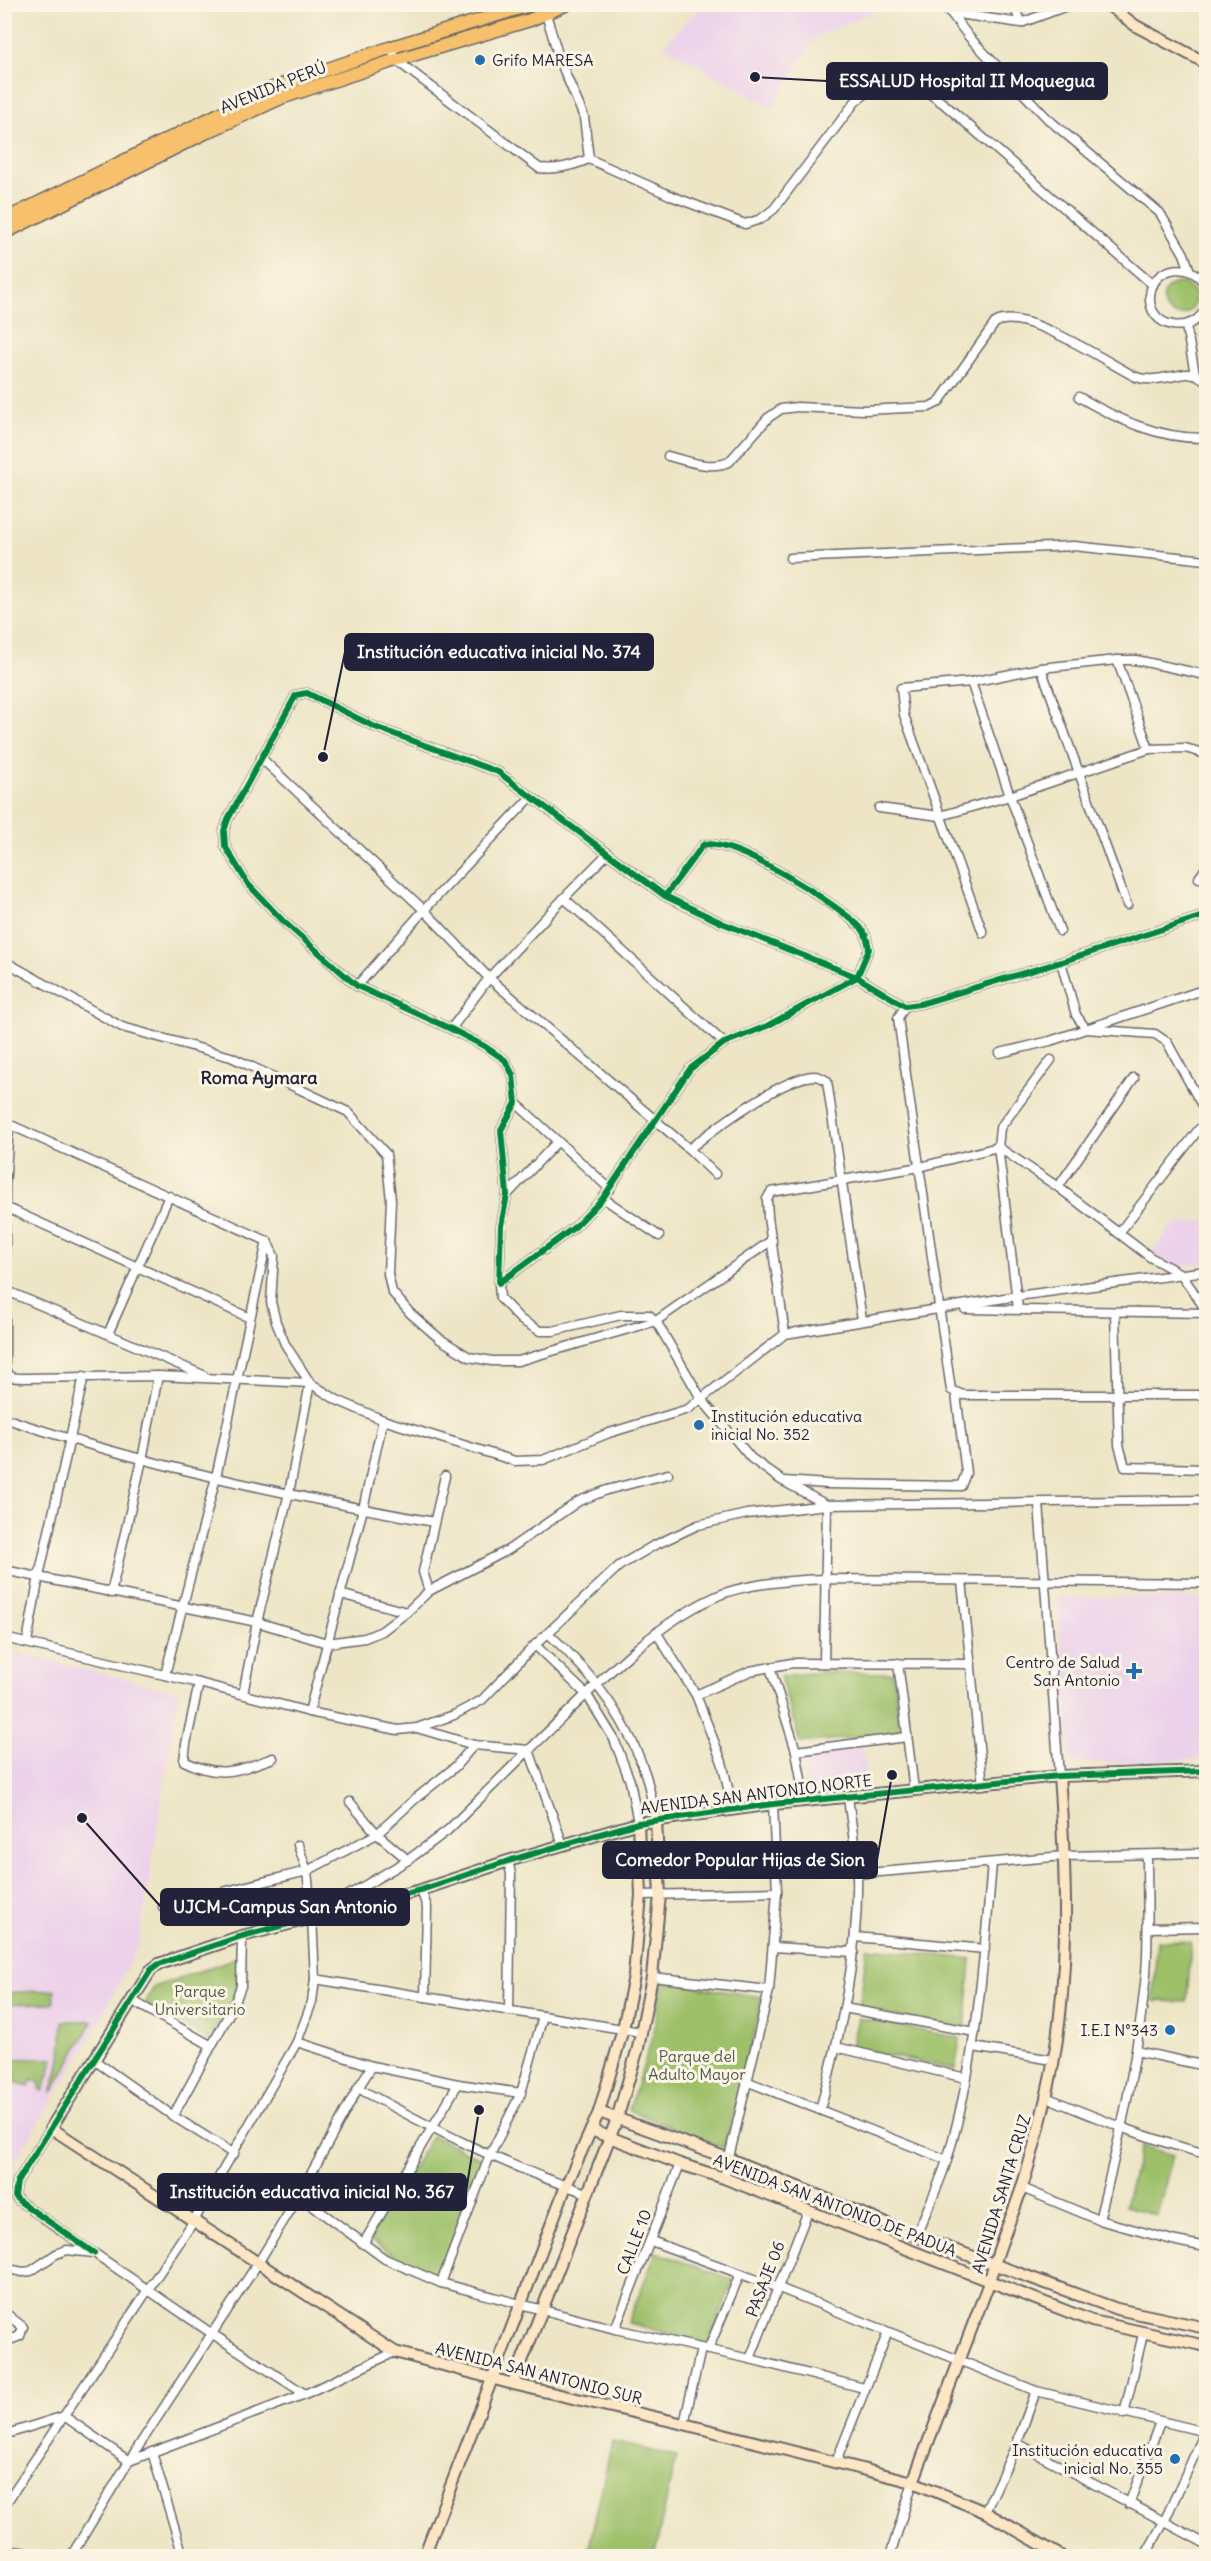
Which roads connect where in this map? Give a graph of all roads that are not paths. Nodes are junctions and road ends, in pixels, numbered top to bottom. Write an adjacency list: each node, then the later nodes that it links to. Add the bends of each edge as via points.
1 (533, 4): 10 (main road, AVENIDA PERÚ)
2 (567, 4): 7 (main road, AVENIDA PERÚ)
3 (935, 4): 8 (street)
4 (1013, 4): 9 (street)
5 (1072, 4): 9 (street)
6 (1107, 4): 12 (street, via 1136,26)
7 (545, 9): 11 (main road, AVENIDA PERÚ); 13 (street, via 560,61 584,117)
8 (951, 13): 9 (street); 16 (street, via 1048,119 1160,213)
9 (1021, 23)
10 (392, 47): 11 (street); 14 (main road, AVENIDA PERÚ, via 270,89)
11 (396, 60): 13 (street, via 539,168 570,167); 15 (main road, AVENIDA PERÚ, via 281,98)
12 (1206, 63)
13 (589, 159): 17 (street, via 745,224 774,209 855,102 873,88 898,83 923,89 944,104)
14 (4, 220)
15 (4, 233)
16 (1190, 271): 17 (street, via 1168,271); 18 (street, via 1199,276)
17 (1153, 285): 20 (street, via 1150,304 1160,320)
18 (1206, 288)
19 (1206, 309): 20 (street)
20 (1186, 326): 21 (street)
21 (1195, 374): 22 (street); 25 (street, via 1168,379 1137,378 1080,345 1019,319 1002,318 939,402 929,407 781,409 722,465)
22 (1206, 381)
23 (1079, 398): 24 (street, via 1143,429)
24 (1206, 438)
25 (668, 456)
26 (790, 558): 27 (street, via 1074,546)
27 (1206, 560)
28 (1117, 660): 29 (street); 30 (street, via 1136,660); 32 (street)
29 (1041, 668): 31 (street); 35 (street)
30 (1206, 675)
31 (971, 682): 36 (street); 39 (street, via 901,688 904,715)
32 (1149, 748): 33 (street, via 1185,748); 35 (street)
33 (1206, 754)
34 (261, 758): 37 (street, via 296,695 306,693 375,727 498,772); 46 (street); 54 (street, via 228,819 225,846 248,884 284,922)
35 (1078, 772): 36 (street); 45 (street)
36 (1010, 796): 39 (street); 48 (street)
37 (530, 798): 40 (street); 46 (street)
38 (879, 808): 39 (street)
39 (939, 816): 49 (street)
40 (608, 853): 43 (street); 44 (street)
41 (1206, 868): 42 (street)
42 (1199, 878)
43 (665, 896): 52 (street); 52 (street, via 703,845 716,844 762,862 809,888 862,929 869,949)
44 (564, 898): 53 (street); 59 (street)
45 (1126, 905)
46 (424, 910): 53 (street); 54 (street)
47 (1206, 915): 51 (street)
48 (1060, 931)
49 (983, 933)
50 (4, 961): 96 (street, via 122,1028 231,1057 348,1112 386,1154 392,1200 388,1274 392,1292 440,1339 469,1356 518,1361)
51 (1061, 962): 56 (street); 58 (street, via 1076,1015)
52 (857, 977): 56 (street); 59 (street, via 767,1026)
53 (489, 978): 57 (street); 65 (street)
54 (357, 986): 57 (street)
55 (1206, 989): 58 (street)
56 (905, 1006): 71 (street, via 898,1018)
57 (451, 1029): 63 (street, via 505,1060 513,1075)
58 (1086, 1029): 60 (street); 64 (street, via 1155,1034 1167,1042)
59 (724, 1043): 65 (street, via 690,1069)
60 (1000, 1053)
61 (1051, 1060): 69 (street, via 1000,1128)
62 (1134, 1078): 74 (street)
63 (516, 1103): 68 (street); 76 (street, via 501,1130)
64 (1206, 1109)
65 (656, 1122): 70 (street); 75 (street)
66 (7, 1123): 77 (street); 79 (street)
67 (1206, 1128): 80 (street, via 1199,1129)
68 (557, 1142): 75 (street); 76 (street)
69 (998, 1147): 71 (street); 74 (street); 89 (street)
70 (689, 1149): 72 (street); 73 (street, via 721,1123 784,1085 820,1077 826,1081)
71 (920, 1167): 73 (street); 90 (street)
72 (715, 1174)
73 (840, 1182): 82 (street, via 771,1192 767,1199); 95 (street)
74 (1059, 1187): 80 (street)
75 (610, 1189): 78 (street)
76 (507, 1195): 87 (street, via 501,1226)
77 (169, 1196): 83 (street); 84 (street)
78 (603, 1198): 81 (street); 87 (street, via 576,1226)
79 (5, 1207): 84 (street); 88 (street)
80 (1119, 1233): 86 (street)
81 (659, 1236)
82 (772, 1240): 96 (street); 98 (street)
83 (267, 1241): 94 (street); 103 (street, via 274,1256 271,1302 276,1322)
84 (138, 1266): 94 (street); 97 (street)
85 (1206, 1271): 86 (street)
86 (1181, 1274): 89 (street); 93 (street)
87 (500, 1283): 96 (street, via 500,1298 521,1320 540,1331 621,1315 649,1315)
88 (5, 1290): 97 (street); 99 (street, via 4,1368 8,1375)
89 (1017, 1296): 90 (street); 91 (street)
90 (941, 1309): 91 (street); 95 (street); 104 (street, via 949,1382)
91 (1018, 1309): 92 (street)
92 (1114, 1312): 93 (street); 105 (street)
93 (1206, 1312)
94 (250, 1318): 102 (street)
95 (862, 1320): 98 (street)
96 (656, 1321): 107 (street)
97 (108, 1334): 101 (street)
98 (785, 1334): 107 (street)
99 (84, 1376): 100 (street); 110 (street)
100 (158, 1376): 101 (street); 111 (street)
101 (209, 1377): 102 (street)
102 (237, 1379): 103 (street); 115 (street)
103 (310, 1383): 109 (street); 117 (street)
104 (956, 1394): 105 (street); 116 (street, via 966,1473 961,1486)
105 (1116, 1395): 106 (street); 112 (street, via 1119,1445 1125,1467)
106 (1206, 1395)
107 (702, 1400): 109 (street, via 688,1409 609,1433 543,1460 515,1461); 116 (street, via 751,1458)
108 (4, 1418): 110 (street)
109 (383, 1420): 121 (street)
110 (69, 1440): 111 (street); 124 (street)
111 (142, 1460): 115 (street); 130 (street)
112 (1206, 1469)
113 (668, 1474): 129 (street, via 579,1500 508,1550)
114 (445, 1476): 122 (street)
115 (216, 1478): 117 (street); 132 (street)
116 (781, 1480): 120 (street)
117 (289, 1493): 121 (street); 134 (street)
118 (1206, 1500): 119 (street)
119 (1039, 1503): 120 (street); 127 (street, AVENIDA SANTA CRUZ)
120 (827, 1505): 125 (street); 136 (street, via 747,1514 698,1525 619,1566)
121 (363, 1509): 122 (street); 131 (street)
122 (434, 1522): 129 (street, via 423,1572)
123 (4, 1570): 124 (street)
124 (39, 1576): 130 (street); 138 (street)
125 (826, 1579): 126 (street); 135 (street, via 768,1583 715,1596); 141 (street)
126 (962, 1581): 127 (street); 143 (street)
127 (1046, 1581): 128 (street); 159 (street, AVENIDA SANTA CRUZ)
128 (1206, 1582)
129 (429, 1591): 133 (street)
130 (111, 1593): 132 (street)
131 (340, 1594): 133 (street); 139 (street)
132 (182, 1607): 134 (street); 145 (street)
133 (408, 1612): 139 (street, via 365,1638)
134 (257, 1622): 139 (street); 148 (street)
135 (656, 1632): 147 (street); 150 (street)
136 (548, 1633): 140 (street); 147 (street)
137 (4, 1638): 138 (street)
138 (27, 1642): 145 (street)
139 (327, 1643): 151 (street)
140 (535, 1646): 149 (street); 152 (street, via 482,1700)
141 (824, 1663): 142 (street); 144 (street)
142 (898, 1663): 143 (street); 153 (street)
143 (970, 1664): 160 (street)
144 (770, 1667): 150 (street, via 750,1671); 156 (street)
145 (165, 1675): 146 (street)
146 (199, 1683): 148 (street); 157 (street, via 184,1761 202,1770 232,1772)
147 (598, 1685): 149 (street); 167 (street, via 627,1731 646,1775)
148 (243, 1694): 151 (street)
149 (587, 1695): 155 (street); 168 (street, via 614,1739 630,1781)
150 (696, 1695): 166 (street, via 722,1762)
151 (309, 1712): 152 (street, via 399,1730)
152 (417, 1728): 154 (street)
153 (907, 1737): 156 (street); 161 (street)
154 (474, 1744): 155 (street); 169 (street, via 455,1767)
155 (529, 1750): 171 (street); 175 (street, via 448,1830)
156 (796, 1751): 164 (street)
157 (273, 1758)
158 (1206, 1771): 159 (street, AVENIDA SAN ANTONIO NORTE)
159 (1059, 1776): 160 (street, AVENIDA SAN ANTONIO NORTE); 174 (street, AVENIDA SANTA CRUZ)
160 (983, 1785): 161 (street, AVENIDA SAN ANTONIO NORTE)
161 (914, 1790): 162 (street, AVENIDA SAN ANTONIO NORTE)
162 (848, 1797): 164 (street, AVENIDA SAN ANTONIO NORTE); 179 (street)
163 (350, 1802): 169 (street)
164 (805, 1802): 165 (street, AVENIDA SAN ANTONIO NORTE)
165 (772, 1804): 166 (street, AVENIDA SAN ANTONIO NORTE); 181 (street)
166 (733, 1809): 167 (street, AVENIDA SAN ANTONIO NORTE)
167 (657, 1821): 168 (street, AVENIDA SAN ANTONIO NORTE); 183 (street)
168 (638, 1823): 171 (street, AVENIDA SAN ANTONIO NORTE); 182 (street)
169 (377, 1834): 175 (street); 178 (street)
170 (298, 1845): 178 (street)
171 (563, 1845): 176 (street, AVENIDA SAN ANTONIO NORTE)
172 (1206, 1853): 173 (street)
173 (1147, 1855): 174 (street); 187 (street)
174 (1065, 1856): 177 (street); 210 (street, AVENIDA SANTA CRUZ, via 1064,1983)
175 (408, 1860): 185 (street)
176 (508, 1861): 180 (street, AVENIDA SAN ANTONIO NORTE); 199 (street)
177 (992, 1863): 179 (street); 191 (street)
178 (307, 1872): 184 (street); 185 (street)
179 (857, 1874): 189 (street)
180 (422, 1890): 185 (street, AVENIDA SAN ANTONIO NORTE); 196 (street, via 427,1907)
181 (777, 1892): 183 (street); 190 (street)
182 (641, 1895): 183 (street); 201 (street, via 634,1976)
183 (660, 1895): 193 (street)
184 (163, 1907)
185 (312, 1917): 188 (street, AVENIDA SAN ANTONIO NORTE); 194 (street)
186 (1206, 1927): 187 (street)
187 (1148, 1928): 208 (street)
188 (242, 1936): 197 (street, AVENIDA SAN ANTONIO NORTE, via 159,1964 151,1970); 205 (street, via 241,1986)
189 (855, 1937): 191 (street); 192 (street)
190 (773, 1947): 192 (street); 195 (street)
191 (985, 1949): 203 (street)
192 (854, 1952): 198 (street)
193 (652, 1977): 195 (street); 202 (street)
194 (315, 1979): 196 (street); 204 (street, via 312,2002)
195 (769, 1990): 214 (street)
196 (425, 1997): 199 (street)
197 (133, 2001): 205 (street); 209 (street)
198 (844, 2008): 203 (street); 206 (street)
199 (509, 2011): 200 (street)
200 (543, 2016): 201 (street); 217 (street)
201 (623, 2029): 202 (street); 220 (street)
202 (641, 2032): 222 (street)
203 (975, 2032): 207 (street)
204 (297, 2042): 211 (street); 228 (street)
205 (210, 2045): 221 (street)
206 (836, 2047): 213 (street); 219 (street)
207 (973, 2047): 210 (street); 213 (street)
208 (1136, 2051): 212 (street); 225 (street)
209 (94, 2060): 221 (street); 223 (street)
210 (1053, 2060): 218 (street, AVENIDA SANTA CRUZ)
211 (372, 2066): 215 (street); 216 (street)
212 (1206, 2066)
213 (966, 2078): 232 (street)
214 (746, 2081): 219 (street); 231 (street)
215 (458, 2084): 217 (street); 224 (street)
216 (358, 2088): 224 (street); 238 (street)
217 (521, 2093): 230 (street)
218 (1046, 2097): 225 (street); 236 (street, AVENIDA SANTA CRUZ)
219 (820, 2110): 232 (street)
220 (598, 2112): 222 (street, AVENIDA SAN ANTONIO DE PADUA); 226 (street)
221 (173, 2116): 228 (street)
222 (616, 2119): 227 (street); 231 (street, AVENIDA SAN ANTONIO DE PADUA)
223 (51, 2128): 241 (street, AVENIDA SAN ANTONIO SUR); 246 (street, via 17,2182 15,2196)
224 (432, 2128): 230 (street); 244 (street)
225 (1123, 2128): 229 (street); 240 (street)
226 (591, 2130): 227 (street, AVENIDA SAN ANTONIO DE PADUA); 235 (street)
227 (609, 2136): 233 (street, AVENIDA SAN ANTONIO DE PADUA); 237 (street)
228 (234, 2154): 241 (street)
229 (1206, 2154)
230 (490, 2155): 235 (street); 252 (street)
231 (730, 2159): 234 (street); 242 (street, AVENIDA SAN ANTONIO DE PADUA)
232 (947, 2160): 242 (street)
233 (680, 2164): 234 (street, AVENIDA SAN ANTONIO DE PADUA); 243 (street, CALLE 10)
234 (724, 2178): 239 (street, AVENIDA SAN ANTONIO DE PADUA)
235 (566, 2186): 237 (street); 255 (street)
236 (1022, 2188): 240 (street); 249 (street, AVENIDA SANTA CRUZ)
237 (587, 2193): 256 (street)
238 (299, 2196): 244 (street); 247 (street)
239 (808, 2211): 251 (street, AVENIDA SAN ANTONIO DE PADUA); 253 (street, PASAJE 06)
240 (1099, 2220): 245 (street)
241 (193, 2222): 247 (street, AVENIDA SAN ANTONIO SUR); 254 (street)
242 (916, 2236): 249 (street, AVENIDA SAN ANTONIO DE PADUA)
243 (651, 2241): 250 (street); 259 (street, CALLE 10)
244 (363, 2244): 252 (street, via 386,2259)
245 (1206, 2247)
246 (94, 2253): 248 (street, via 68,2250 23,2272 8,2269); 254 (street)
247 (258, 2263): 261 (street); 266 (street, AVENIDA SAN ANTONIO SUR)
248 (4, 2264)
249 (994, 2264): 251 (street, AVENIDA SANTA CRUZ); 258 (street, AVENIDA SAN ANTONIO DE PADUA, via 1117,2309)
250 (740, 2274): 253 (street); 265 (street)
251 (990, 2280): 262 (street, AVENIDA SAN ANTONIO DE PADUA, via 1092,2321); 268 (street, AVENIDA SANTA CRUZ)
252 (441, 2283): 255 (street)
253 (779, 2288): 260 (street); 267 (street, PASAJE 06)
254 (150, 2290): 261 (street); 275 (street)
255 (521, 2306): 256 (street); 269 (street)
256 (540, 2310): 259 (street); 270 (street)
257 (4, 2312): 263 (street, via 23,2327 20,2336)
258 (1206, 2328)
259 (615, 2329): 265 (street)
260 (888, 2332): 268 (street); 271 (street)
261 (211, 2333): 273 (street); 282 (street)
262 (1143, 2334): 264 (street, AVENIDA SAN ANTONIO DE PADUA); 274 (street)
263 (4, 2342)
264 (1206, 2346)
265 (704, 2349): 267 (street); 277 (street)
266 (395, 2352): 269 (street, AVENIDA SAN ANTONIO SUR); 273 (street)
267 (750, 2359): 271 (street)
268 (958, 2360): 272 (street); 284 (street, AVENIDA SANTA CRUZ)
269 (493, 2379): 270 (street, AVENIDA SAN ANTONIO SUR); 295 (street)
270 (513, 2384): 277 (street, AVENIDA SAN ANTONIO SUR)
271 (864, 2388): 283 (street)
272 (1036, 2391): 274 (street); 280 (street)
273 (305, 2394): 281 (street)
274 (1124, 2414): 276 (street)
275 (64, 2416): 279 (street); 282 (street); 286 (street)
276 (1160, 2422): 278 (street); 285 (street)
277 (684, 2424): 283 (street, AVENIDA SAN ANTONIO SUR)
278 (1206, 2432): 288 (street)
279 (4, 2435)
280 (1017, 2443): 285 (street); 287 (street)
281 (152, 2452): 282 (street); 294 (street)
282 (129, 2461): 293 (street)
283 (836, 2462): 284 (street, AVENIDA SAN ANTONIO SUR)
284 (913, 2482): 287 (street, AVENIDA SAN ANTONIO SUR); 296 (street, AVENIDA SANTA CRUZ)
285 (1129, 2504): 288 (street)
286 (4, 2506)
287 (985, 2512): 297 (street, AVENIDA SAN ANTONIO SUR)
288 (1164, 2522): 289 (street); 298 (street)
289 (1206, 2544)
290 (4, 2550): 291 (street)
291 (39, 2555): 292 (street)
292 (52, 2556)
293 (71, 2556)
294 (183, 2556)
295 (424, 2556)
296 (890, 2556)
297 (1061, 2556)
298 (1145, 2556)

